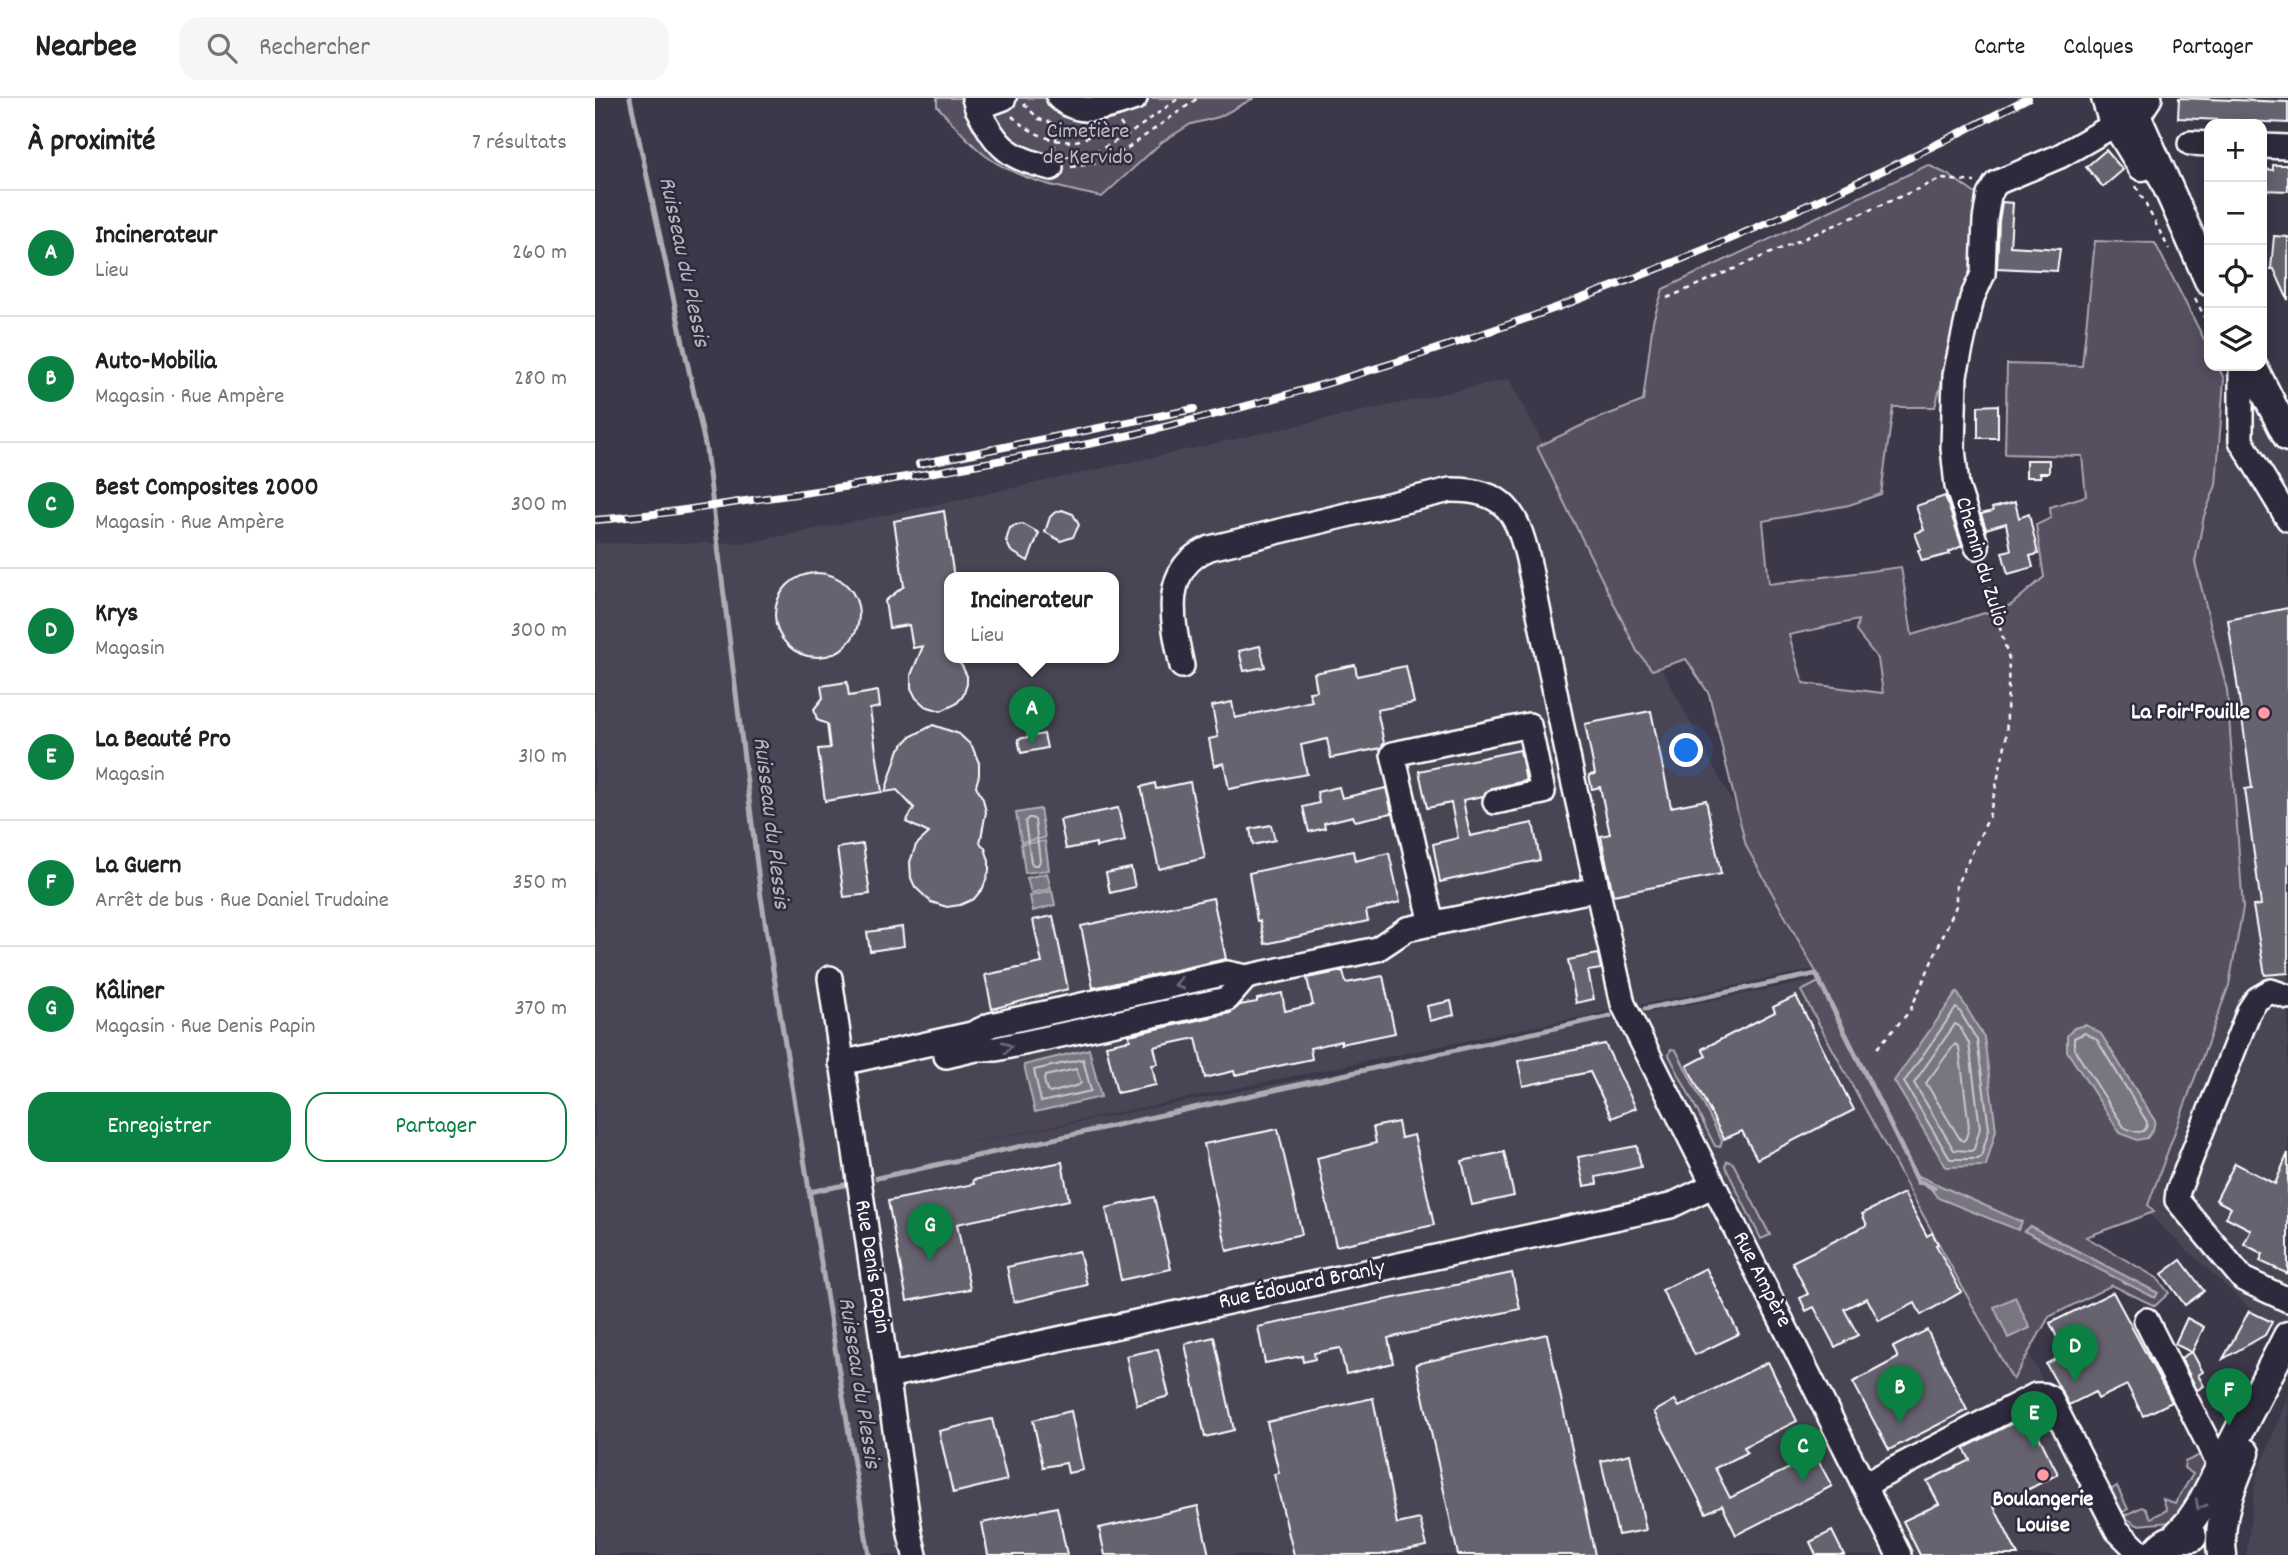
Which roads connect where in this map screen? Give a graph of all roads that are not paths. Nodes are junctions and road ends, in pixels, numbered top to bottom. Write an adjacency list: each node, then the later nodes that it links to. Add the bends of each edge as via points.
1 (1003, 98): 3 (street)
2 (1061, 100): 4 (street, via 1069,107 1091,110)
3 (976, 103): 8 (street, via 989,132 1004,150 1023,161)
4 (1123, 108)
5 (2124, 109): 9 (main road); 14 (street, Chemin du Zulio, via 2060,156 1996,183 1989,195 1983,274 1972,298 1955,375 1957,486)
6 (2267, 146): 7 (street)
7 (2288, 147)
8 (1052, 163)
9 (2201, 279)
10 (2241, 371): 13 (street, via 2241,441)
11 (2255, 371): 12 (main road)
12 (2288, 437)
13 (2288, 519)
14 (1977, 547)
15 (1182, 666): 17 (street, Rue Ampère, via 1173,604 1179,575 1196,554 1450,490 1467,489 1495,498 1515,518 1523,535)
16 (1495, 802): 18 (street, via 1543,792 1529,724 1394,754)
17 (1597, 889): 18 (street); 22 (street, Rue Ampère, via 1623,1004)
18 (1432, 923): 21 (street, via 1407,929 1377,949 1245,977 1227,999 996,1049)
19 (829, 978): 21 (street, Rue Denis Papin)
20 (2288, 997): 23 (street, via 2271,991 2249,1011 2177,1200 2243,1279)
21 (842, 1070): 27 (street, Rue Denis Papin)
22 (1713, 1186): 27 (street, Rue Édouard Branly, via 1670,1206); 29 (street, Rue Ampère)
23 (2288, 1300)
24 (2146, 1320): 28 (street)
25 (2288, 1336): 28 (main road)
26 (2288, 1365): 35 (main road, via 2250,1440 2226,1502)
27 (888, 1376): 32 (street, Rue Denis Papin)
28 (2221, 1464): 31 (main road, one-way to 31, via 2189,1523)
29 (1864, 1485): 30 (street, via 2036,1395 2044,1395 2070,1429 2087,1484); 33 (street, Rue Ampère)
30 (2123, 1536): 31 (street); 34 (street)
31 (2165, 1545): 35 (main road, via 2194,1537)
32 (915, 1555)
33 (1899, 1555)
34 (2142, 1555)
35 (2221, 1555)

